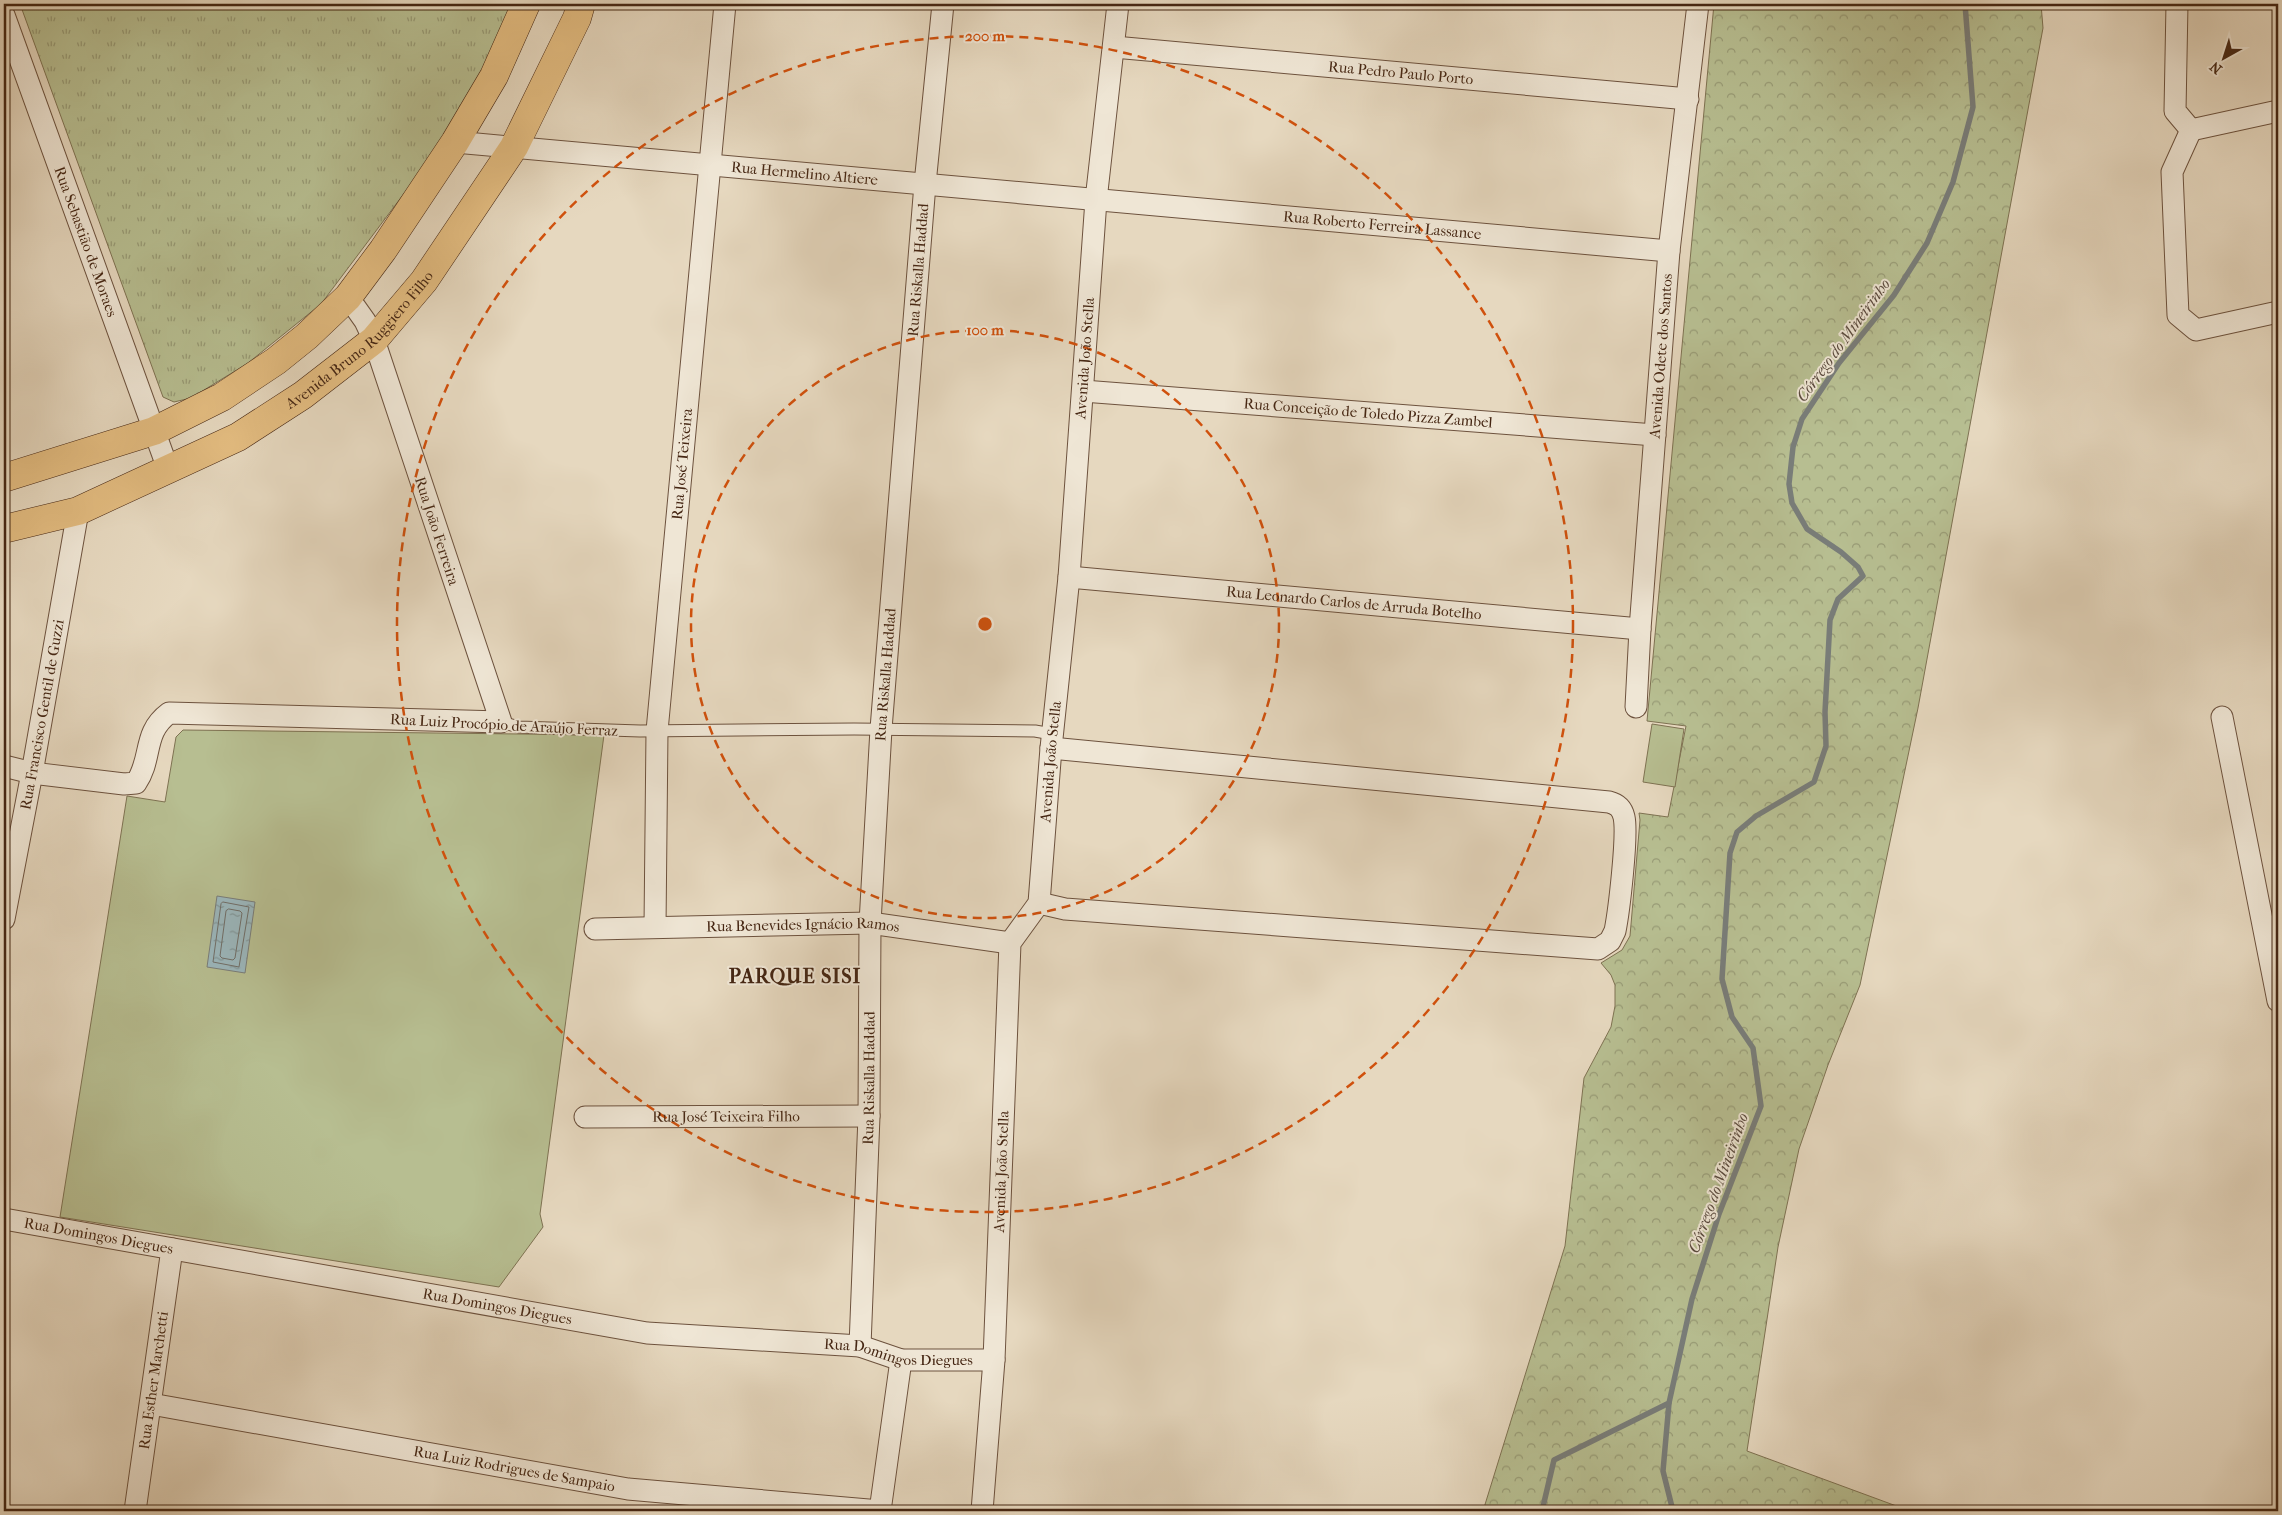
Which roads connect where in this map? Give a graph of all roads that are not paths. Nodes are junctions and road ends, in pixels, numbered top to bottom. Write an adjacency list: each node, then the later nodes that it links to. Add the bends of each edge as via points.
1 (526, 4): 13 (main road, via 494,76)
2 (582, 4): 14 (main road, Avenida Bruno Ruggiero Filho)
3 (725, 4): 15 (street, Rua José Teixeira)
4 (943, 4): 16 (street, Rua Riskalla Haddad)
5 (1118, 4): 9 (street, Avenida João Stella)
6 (1698, 4): 10 (street, Avenida Odete dos Santos)
7 (2177, 4): 12 (street, via 2175,111)
8 (4, 15): 23 (street, Rua Sebastião de Moraes)
9 (1114, 47): 10 (street, Rua Pedro Paulo Porto); 17 (street, Avenida João Stella)
10 (1688, 99): 18 (street, Avenida Odete dos Santos)
11 (2278, 110): 12 (street)
12 (2191, 130): 20 (street, via 2172,172 2178,315 2196,330)
13 (455, 142): 14 (street, Rua Hermelino Altiere); 19 (main road)
14 (514, 147): 15 (street, Rua Hermelino Altiere); 21 (main road, Avenida Bruno Ruggiero Filho, via 424,282)
15 (709, 165): 16 (street, Rua Hermelino Altiere); 35 (street, Rua José Teixeira)
16 (925, 184): 17 (street, Rua Hermelino Altiere); 34 (street, Rua Riskalla Haddad)
17 (1096, 200): 18 (street, Rua Roberto Ferreira Lassance); 22 (street, Avenida João Stella)
18 (1669, 251): 24 (street, Avenida Odete dos Santos)
19 (348, 297): 21 (street, Rua João Ferreira); 23 (main road, via 276,361 222,397)
20 (2278, 312)
21 (374, 340): 25 (main road, Avenida Bruno Ruggiero Filho, via 303,396 238,437); 33 (street, Rua João Ferreira)
22 (1083, 391): 24 (street, Rua Conceição de Toledo Pizza Zambel); 29 (street, Avenida João Stella)
23 (154, 431): 25 (street, Rua Sebastião de Moraes); 26 (main road)
24 (1655, 435): 30 (street, Avenida Odete dos Santos)
25 (168, 469): 27 (main road, Avenida Bruno Ruggiero Filho)
26 (4, 478)
27 (78, 511): 28 (main road, Avenida Bruno Ruggiero Filho); 38 (street, Rua Francisco Gentil de Guzzi)
28 (4, 529)
29 (1069, 577): 30 (street, Rua Leonardo Carlos de Arruda Botelho); 36 (street, Avenida João Stella)
30 (1640, 629): 31 (street, Avenida Odete dos Santos)
31 (1636, 707)
32 (2222, 717): 40 (street)
33 (501, 722): 35 (lane, Rua Luiz Procópio de Araújo Ferraz, via 519,728); 38 (street, Rua Luiz Procópio de Araújo Ferraz, via 168,714 157,722 144,772 136,783)
34 (881, 730): 35 (lane, Rua Luiz Procópio de Araújo Ferraz); 36 (lane, Rua Luiz Procópio de Araújo Ferraz, via 1035,731); 42 (street, Rua Riskalla Haddad)
35 (657, 731): 43 (street, Rua José Teixeira)
36 (1051, 741): 39 (street, Avenida João Stella); 39 (street, via 1608,802 1618,806 1624,816 1625,838 1615,931 1610,941 1598,949 1065,909)
37 (4, 766): 38 (street, Rua Luiz Procópio de Araújo Ferraz)
38 (32, 773): 41 (street, Rua Francisco Gentil de Guzzi)
39 (1040, 902): 45 (street)
40 (2269, 914): 46 (street)
41 (4, 920)
42 (870, 923): 43 (street, Rua Benevides Ignácio Ramos); 45 (street, Rua Benevides Ignácio Ramos); 47 (street, Rua Riskalla Haddad)
43 (655, 926): 44 (street, Rua Benevides Ignácio Ramos)
44 (595, 929)
45 (1010, 943): 53 (street, Avenida João Stella)
46 (2278, 1002)
47 (869, 1116): 48 (street, Rua José Teixeira Filho); 51 (street, Rua Riskalla Haddad)
48 (585, 1117)
49 (4, 1219): 50 (street, Rua Domingos Diegues)
50 (172, 1249): 51 (street, Rua Domingos Diegues, via 647,1333); 54 (street, Rua Esther Marchetti)
51 (860, 1346): 52 (street, Rua Domingos Diegues)
52 (901, 1360): 53 (street, Rua Domingos Diegues); 56 (street)
53 (994, 1360): 57 (street, Avenida João Stella)
54 (151, 1404): 55 (street, Rua Esther Marchetti); 56 (street, Rua Luiz Rodrigues de Sampaio, via 628,1489)
55 (135, 1511)
56 (880, 1511)
57 (982, 1511)

